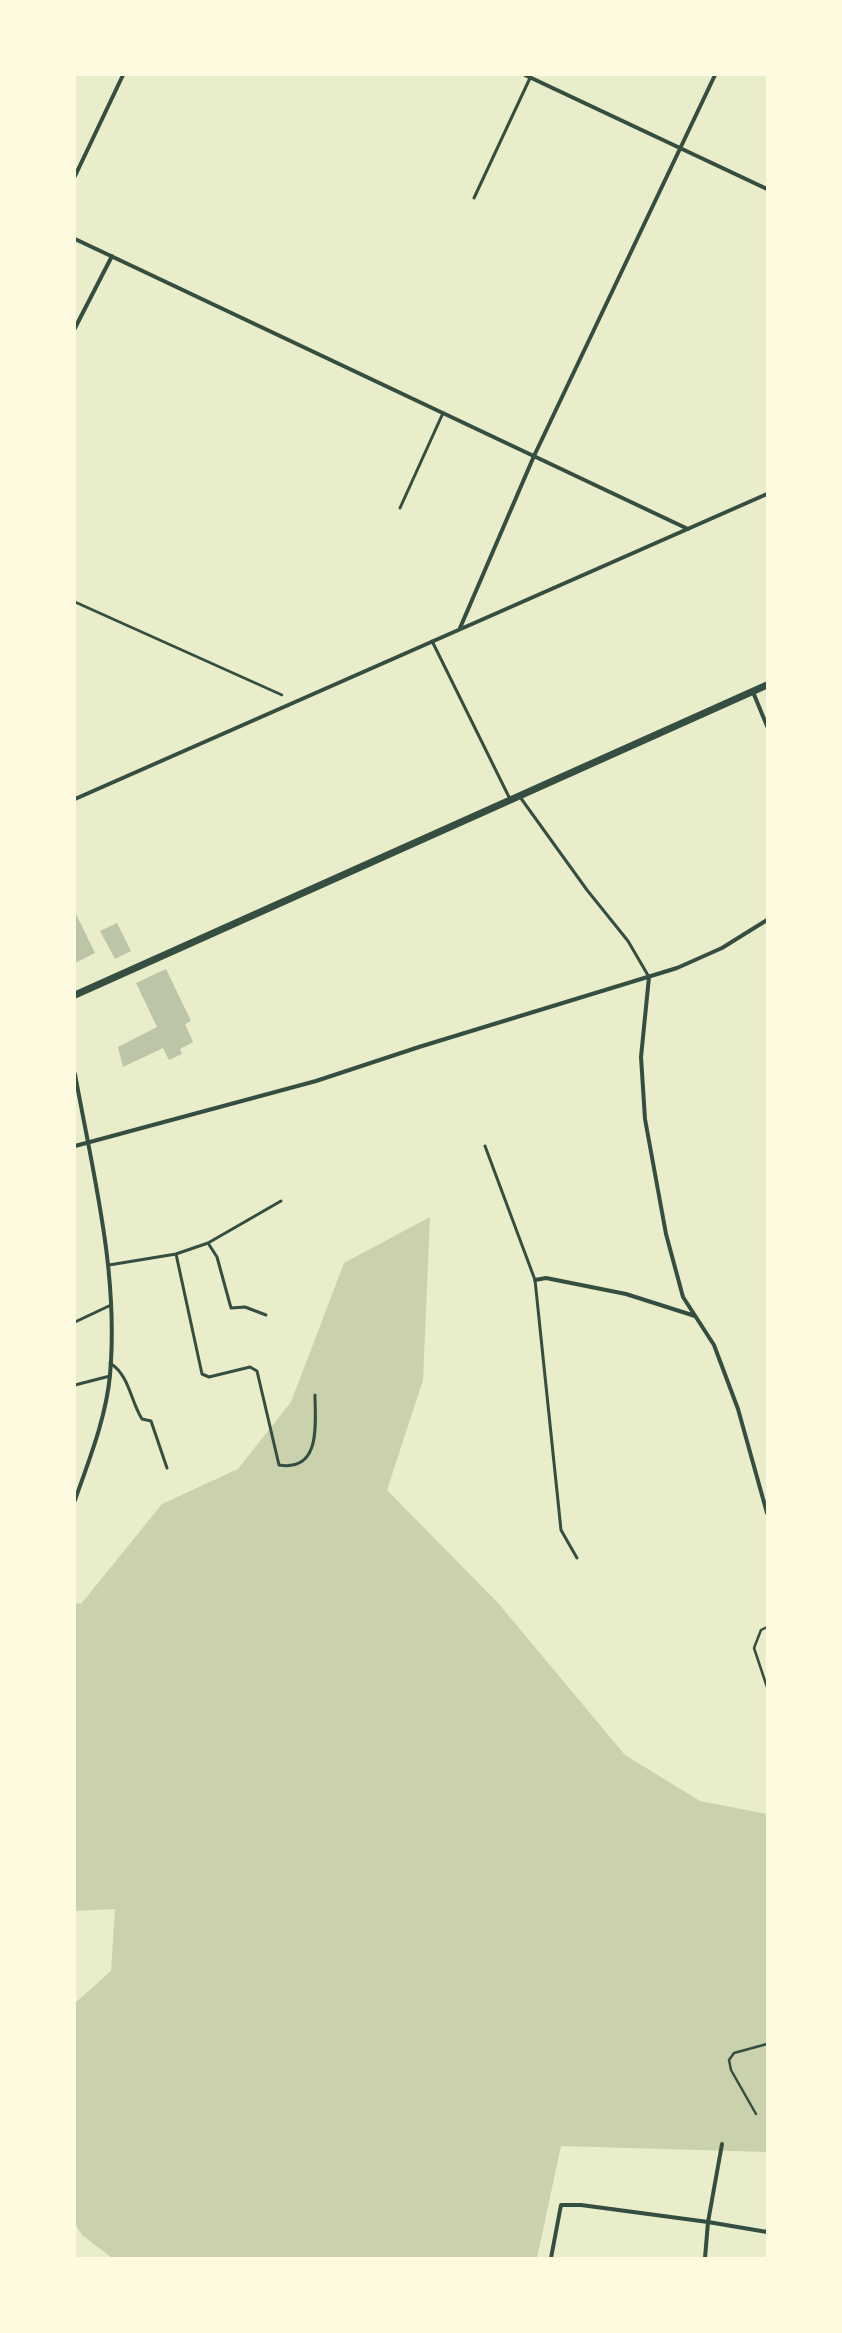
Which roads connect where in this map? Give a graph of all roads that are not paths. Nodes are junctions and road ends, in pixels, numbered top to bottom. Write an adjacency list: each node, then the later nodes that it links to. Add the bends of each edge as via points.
1 (123, 75): 6 (street)
2 (525, 75): 4 (street)
3 (715, 75): 5 (street)
4 (530, 78): 5 (street); 8 (lane)
5 (681, 147): 7 (street); 13 (street)
6 (75, 176)
7 (767, 189)
8 (474, 198)
9 (75, 239): 10 (street)
10 (112, 256): 11 (street); 12 (street)
11 (75, 328)
12 (443, 413): 13 (street); 15 (lane)
13 (534, 456): 16 (street); 17 (street)
14 (767, 494): 16 (street)
15 (400, 508)
16 (688, 529): 17 (street)
17 (460, 629): 18 (street)
18 (432, 641): 23 (street); 24 (lane)
19 (767, 685): 20 (street)
20 (753, 692): 21 (street); 22 (street)
21 (767, 726)
22 (520, 796): 24 (street); 26 (lane, via 587,890 628,941)
23 (75, 799)
24 (511, 801): 27 (street)
25 (767, 920): 26 (street, via 722,948)
26 (649, 977): 29 (street, via 316,1081); 39 (street, via 641,1057 645,1119 666,1234 683,1297)
27 (75, 995)
28 (75, 1074): 29 (street)
29 (87, 1143): 30 (street); 35 (street, via 104,1224)
30 (75, 1146)
31 (485, 1146): 36 (lane)
32 (281, 1202): 33 (lane)
33 (208, 1243): 34 (lane); 38 (lane, via 217,1257 231,1308 245,1307)
34 (176, 1254): 35 (lane); 44 (lane, via 202,1374 209,1377 250,1367 257,1371 279,1465 290,1466 299,1462 315,1444)
35 (109, 1265): 37 (street)
36 (535, 1280): 39 (street, via 546,1278 626,1294); 48 (lane, via 561,1530)
37 (112, 1305): 40 (lane); 41 (street)
38 (266, 1315)
39 (696, 1316): 47 (street, via 714,1345 738,1409)
40 (75, 1322)
41 (110, 1363): 42 (street); 45 (lane, via 124,1376 142,1419 151,1421)
42 (110, 1376): 43 (lane); 46 (street, via 96,1443)
43 (75, 1385)
44 (315, 1395)
45 (167, 1468)
46 (75, 1500)
47 (767, 1512)
48 (577, 1558)
49 (722, 2144): 50 (street)
50 (708, 2222): 51 (street); 52 (street, via 581,2205 561,2205); 53 (street)
51 (767, 2232)
52 (551, 2258)
53 (705, 2258)

